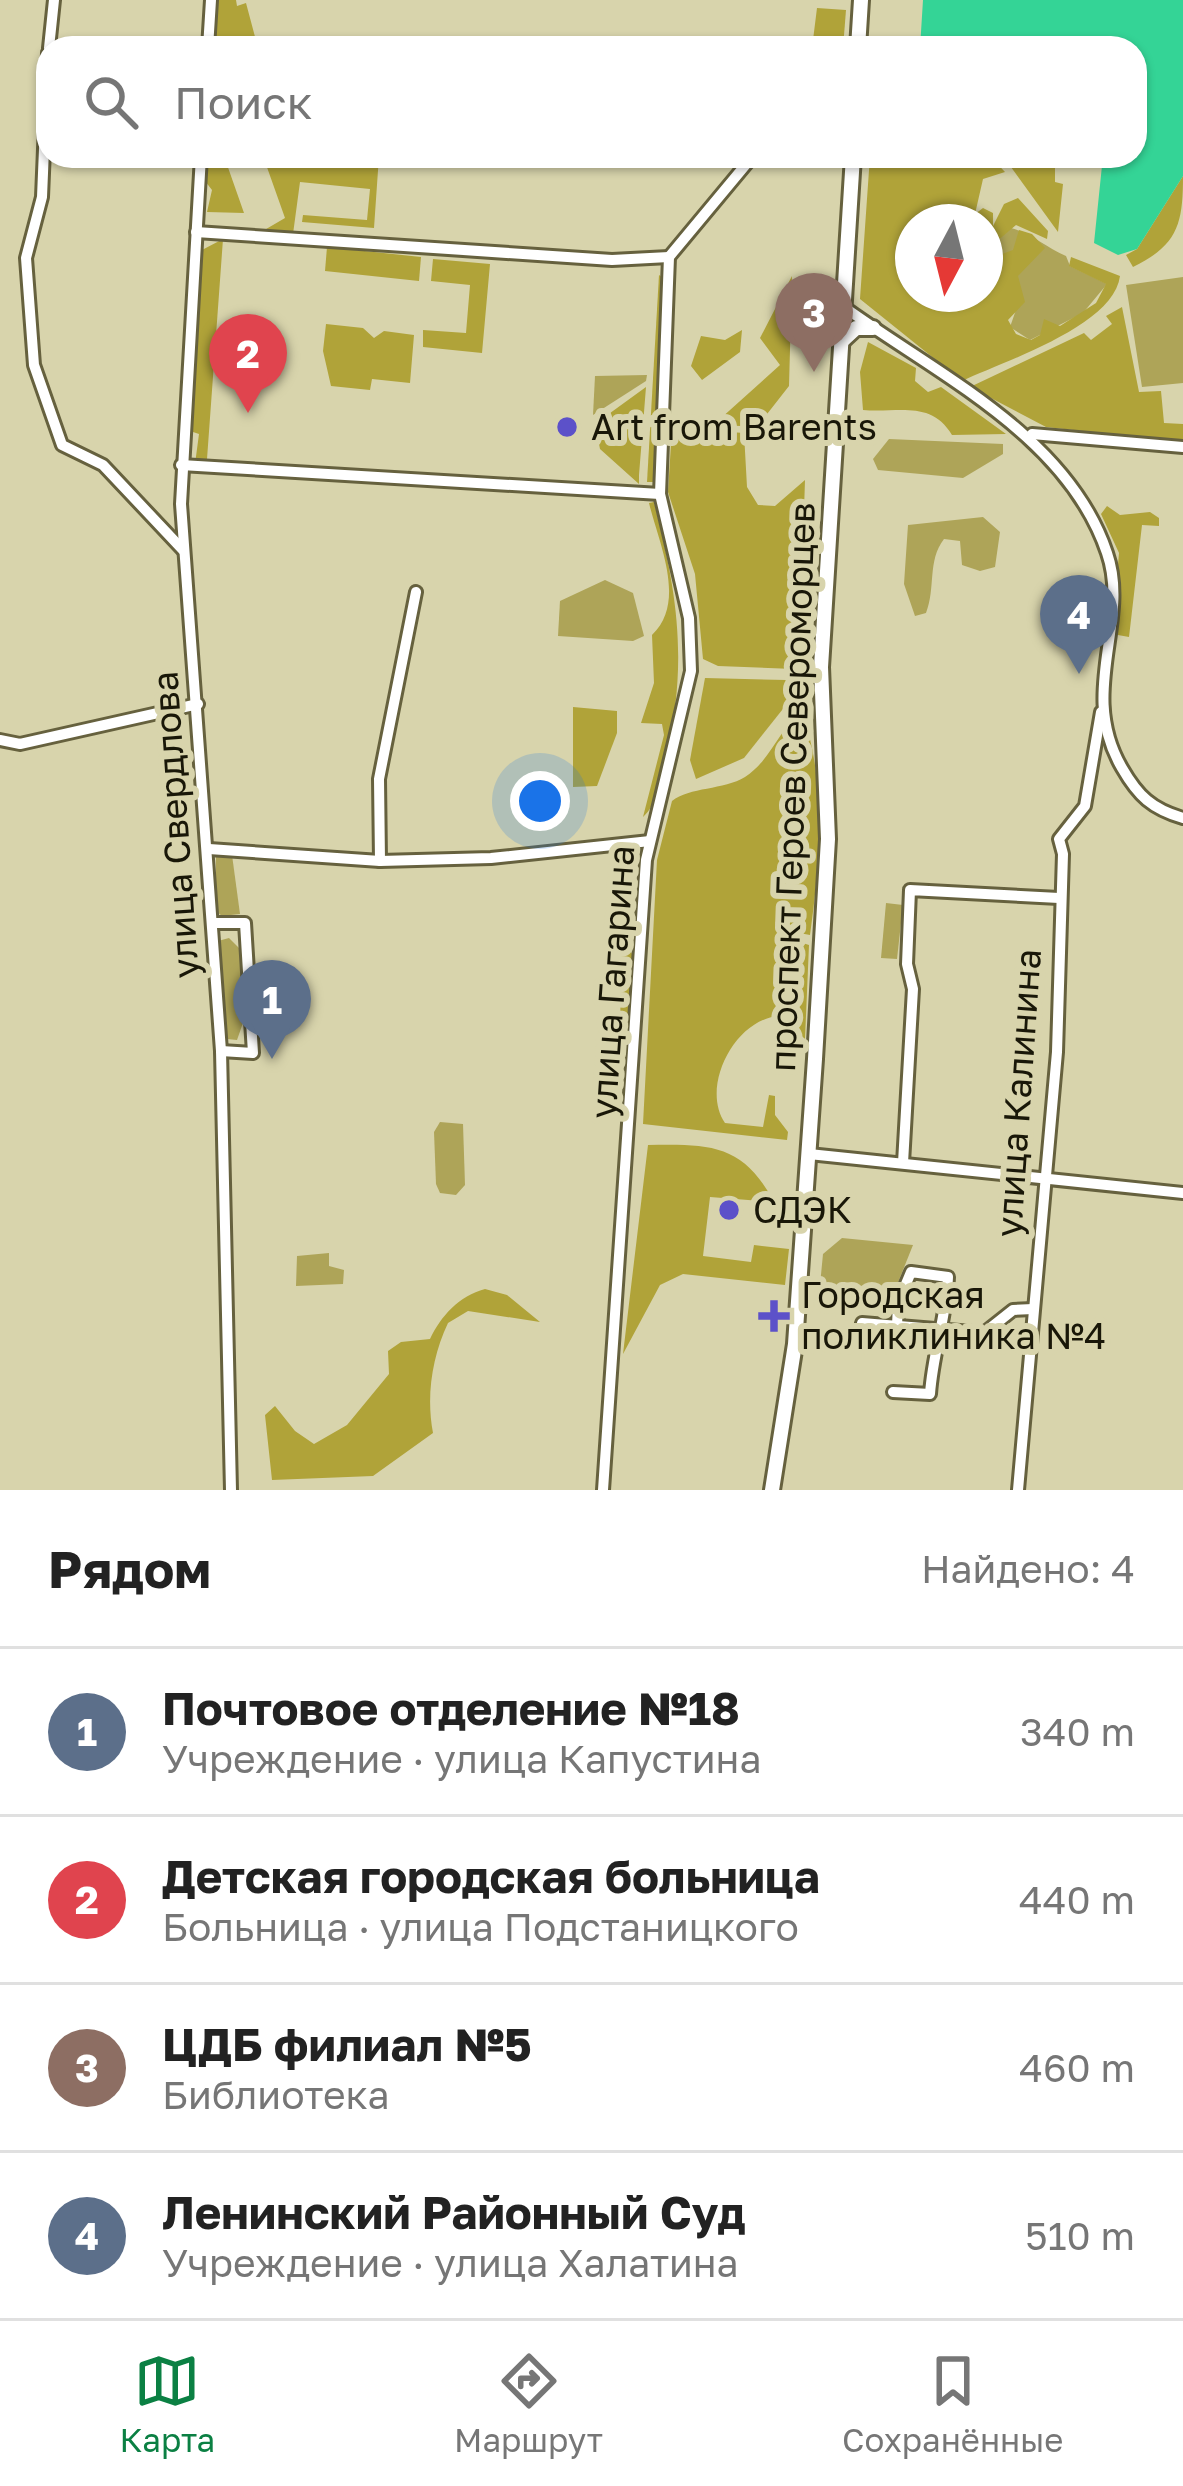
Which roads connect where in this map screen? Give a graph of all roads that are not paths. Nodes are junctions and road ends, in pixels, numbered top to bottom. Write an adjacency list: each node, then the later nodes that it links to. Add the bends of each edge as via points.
1 (55, 0): 5 (street)
2 (211, 0): 6 (street)
3 (861, 0): 4 (main road)
4 (859, 28): 7 (main road); 8 (main road)
5 (50, 36)
6 (209, 36)
7 (854, 36)
8 (859, 36)
9 (43, 168): 22 (street, via 26,258 34,365 62,445 103,465)
10 (200, 168): 13 (street, улица Свердлова)
11 (743, 168): 14 (street)
12 (852, 168): 15 (main road, проспект Героев Североморцев)
13 (196, 232): 14 (street, via 612,260); 20 (street, улица Свердлова)
14 (669, 257): 21 (street, улица Гагарина)
15 (844, 307): 16 (street); 17 (main road, проспект Героев Североморцев)
16 (873, 328): 17 (main road); 18 (street)
17 (843, 340): 34 (main road, проспект Героев Североморцев, via 820,667 828,839)
18 (1029, 434): 19 (street); 25 (street, улица Калинина, via 1109,558)
19 (1183, 447)
20 (181, 465): 21 (street); 22 (street, улица Свердлова)
21 (660, 494): 28 (street, улица Гагарина, via 692,656)
22 (183, 550): 24 (street, улица Свердлова)
23 (416, 592): 30 (street, via 380,779)
24 (198, 704): 26 (street, via 20,744); 29 (street, улица Свердлова)
25 (1101, 712): 27 (street, via 1111,749 1144,800); 31 (street, улица Калинина, via 1085,806 1060,835)
26 (0, 740)
27 (1183, 818)
28 (650, 841): 30 (street); 44 (street, улица Гагарина)
29 (209, 849): 30 (street); 32 (street, улица Свердлова)
30 (380, 861)
31 (1059, 898): 35 (street, via 910,890 914,989); 36 (street, улица Калинина, via 1057,1052)
32 (212, 923): 33 (street, улица Свердлова); 33 (street, via 245,923 253,1053)
33 (221, 1051): 43 (street, улица Свердлова)
34 (808, 1154): 35 (street); 45 (main road, проспект Героев Североморцев, via 787,1418)
35 (903, 1163): 36 (street)
36 (1042, 1178): 37 (street); 38 (street, улица Калинина)
37 (1183, 1193)
38 (1033, 1310): 41 (street, via 1013,1310 984,1334); 46 (street, улица Калинина)
39 (862, 1323): 40 (street)
40 (897, 1326): 41 (street); 41 (street, via 911,1272 948,1276)
41 (945, 1330): 42 (street, via 934,1346 930,1394)
42 (893, 1392)
43 (235, 1490)
44 (603, 1490)
45 (772, 1490)
46 (1018, 1490)

